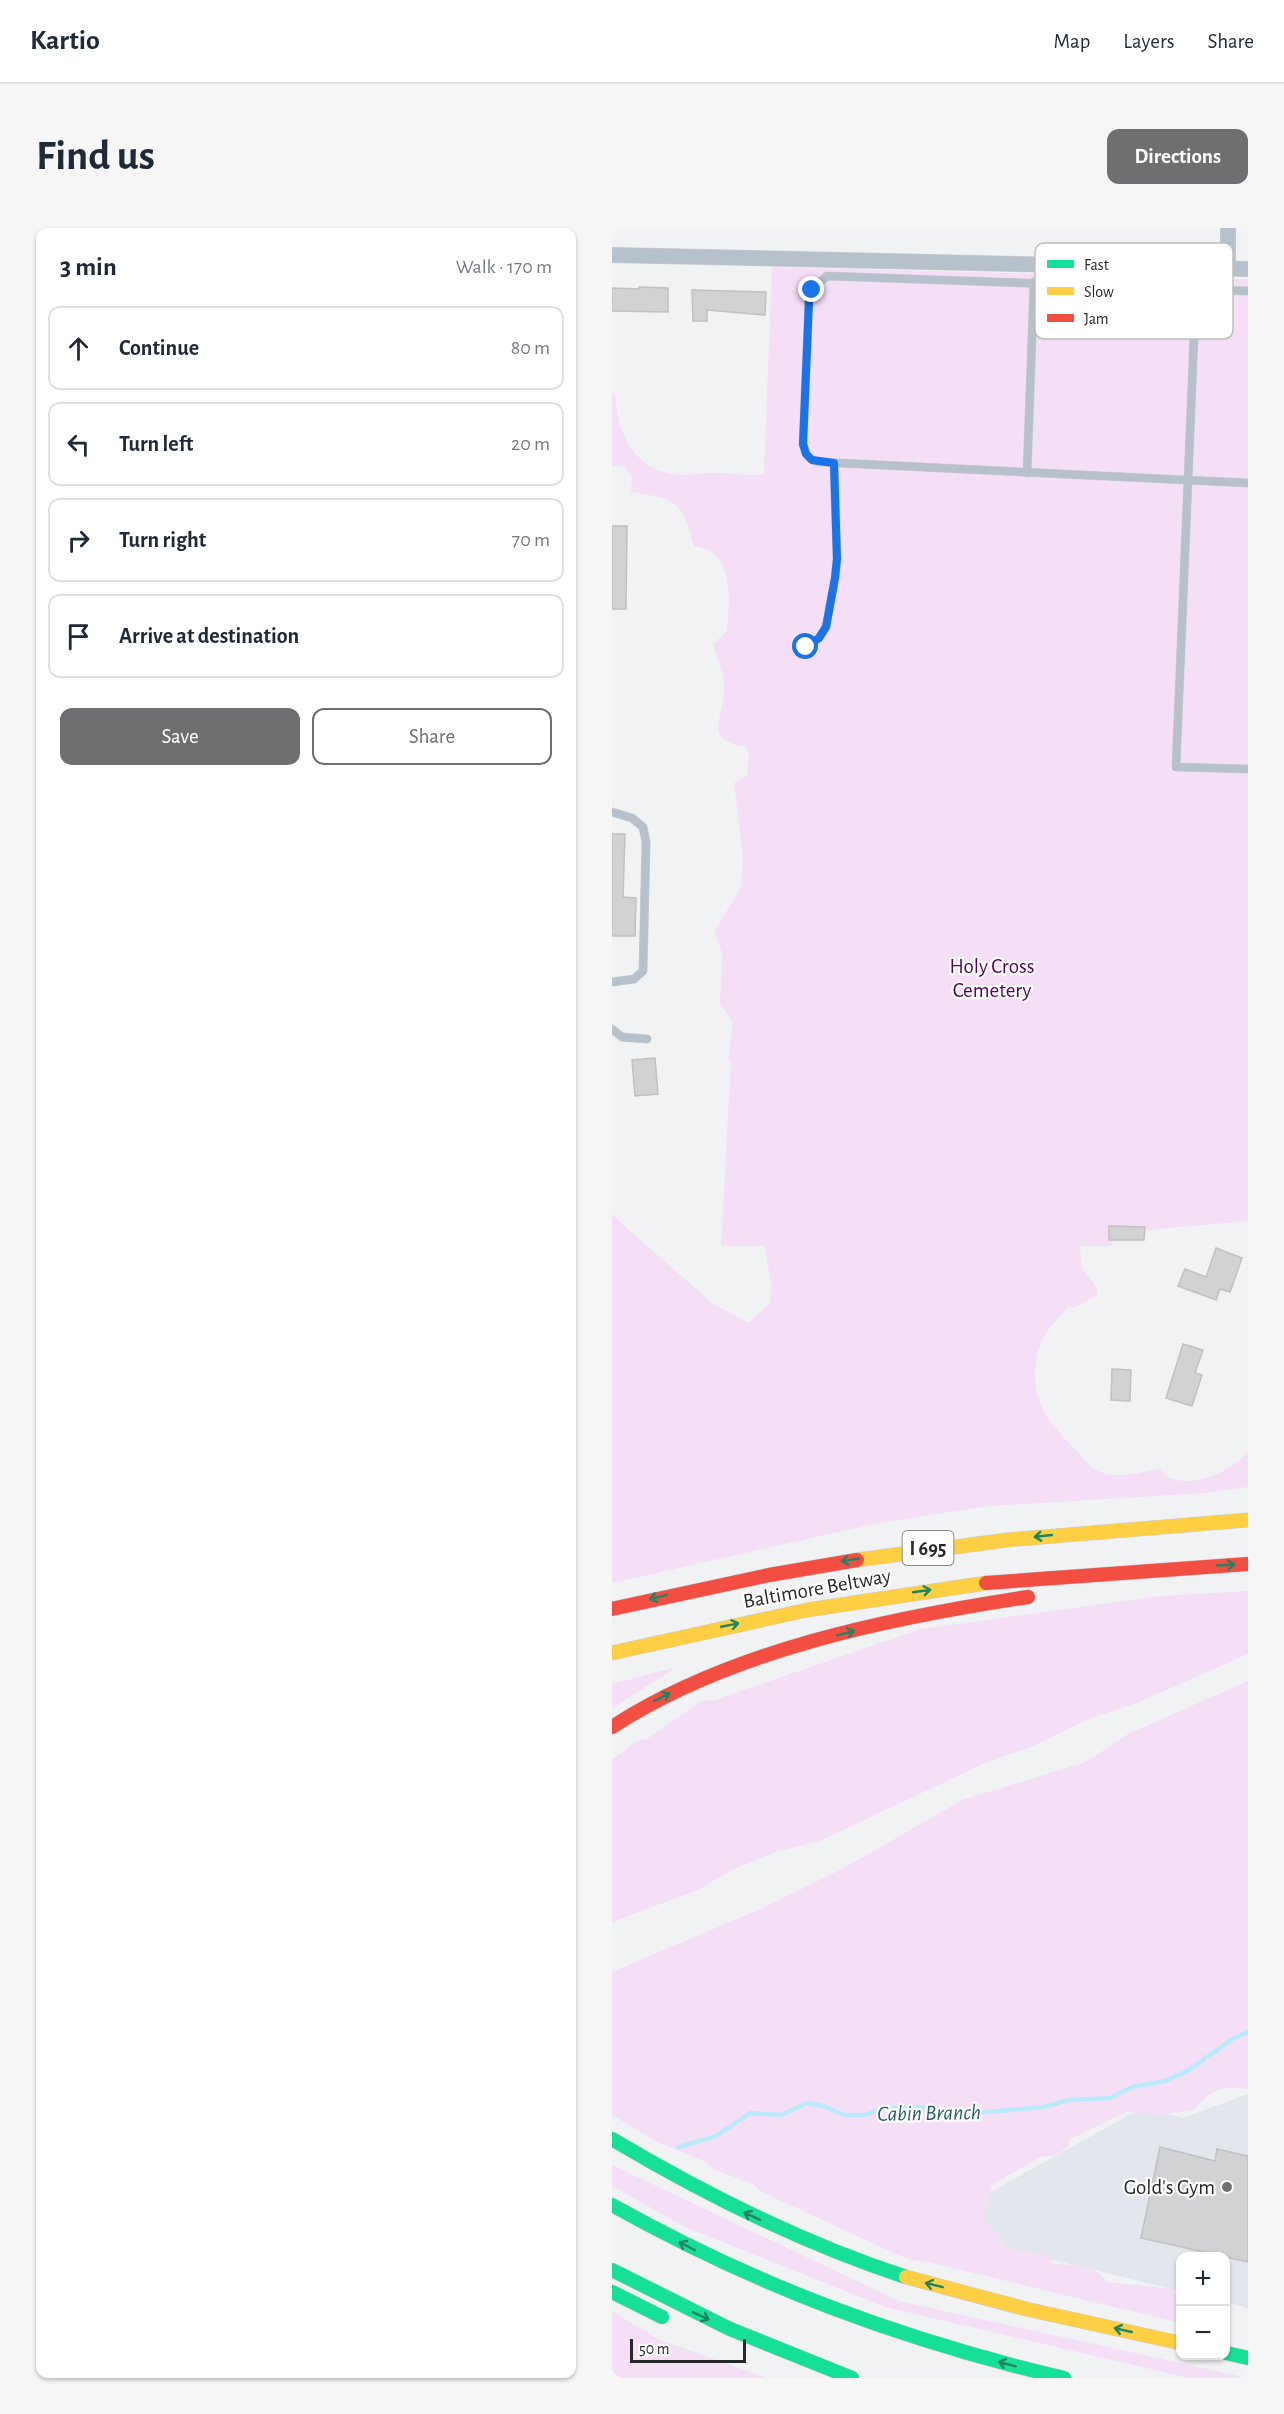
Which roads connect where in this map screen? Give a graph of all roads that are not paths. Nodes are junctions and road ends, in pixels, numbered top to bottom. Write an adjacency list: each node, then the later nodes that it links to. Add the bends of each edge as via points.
1 (612, 255): 2 (street)
2 (1035, 264)
3 (1233, 268): 4 (street)
4 (1248, 269)
5 (1034, 282): 9 (lane, via 839,274 818,281 809,300 803,444 812,460); 10 (lane)
6 (1233, 290): 7 (lane)
7 (1248, 291)
8 (1194, 339): 11 (lane)
9 (834, 463): 10 (lane); 13 (lane, via 835,578 826,627)
10 (1028, 473): 11 (lane)
11 (1188, 480): 12 (lane); 14 (lane, via 1176,767)
12 (1248, 483)
13 (806, 647)
14 (1248, 769)
15 (612, 812): 16 (lane, via 632,818 643,827 646,842 643,971 634,978)
16 (612, 982)
17 (612, 1029): 18 (lane, via 622,1037)
18 (647, 1038)
19 (1248, 1507): 21 (highway)
20 (1248, 1520): 21 (highway, Baltimore Beltway / I 695)
21 (1077, 1532): 24 (highway, Baltimore Beltway / I 695, one-way to 24, via 917,1549 816,1565)
22 (1248, 1564): 23 (highway, Baltimore Beltway / I 695, one-way to 22)
23 (1203, 1567): 25 (highway, Baltimore Beltway / I 695, one-way to 23, via 800,1611 926,1590); 26 (highway, one-way to 23, via 670,1694 781,1652 845,1633 952,1608)
24 (612, 1609)
25 (612, 1653)
26 (612, 1727)
27 (612, 2139): 32 (highway, one-way to 27, via 924,2282 872,2265 806,2241 727,2204)
28 (612, 2205): 36 (highway, one-way to 28, via 908,2338 787,2294 705,2256)
29 (612, 2270): 35 (highway, one-way to 35, via 768,2347)
30 (612, 2292): 31 (highway)
31 (676, 2325)
32 (1176, 2342)
33 (1230, 2354): 34 (highway)
34 (1248, 2358)
35 (852, 2378)
36 (1064, 2378)

